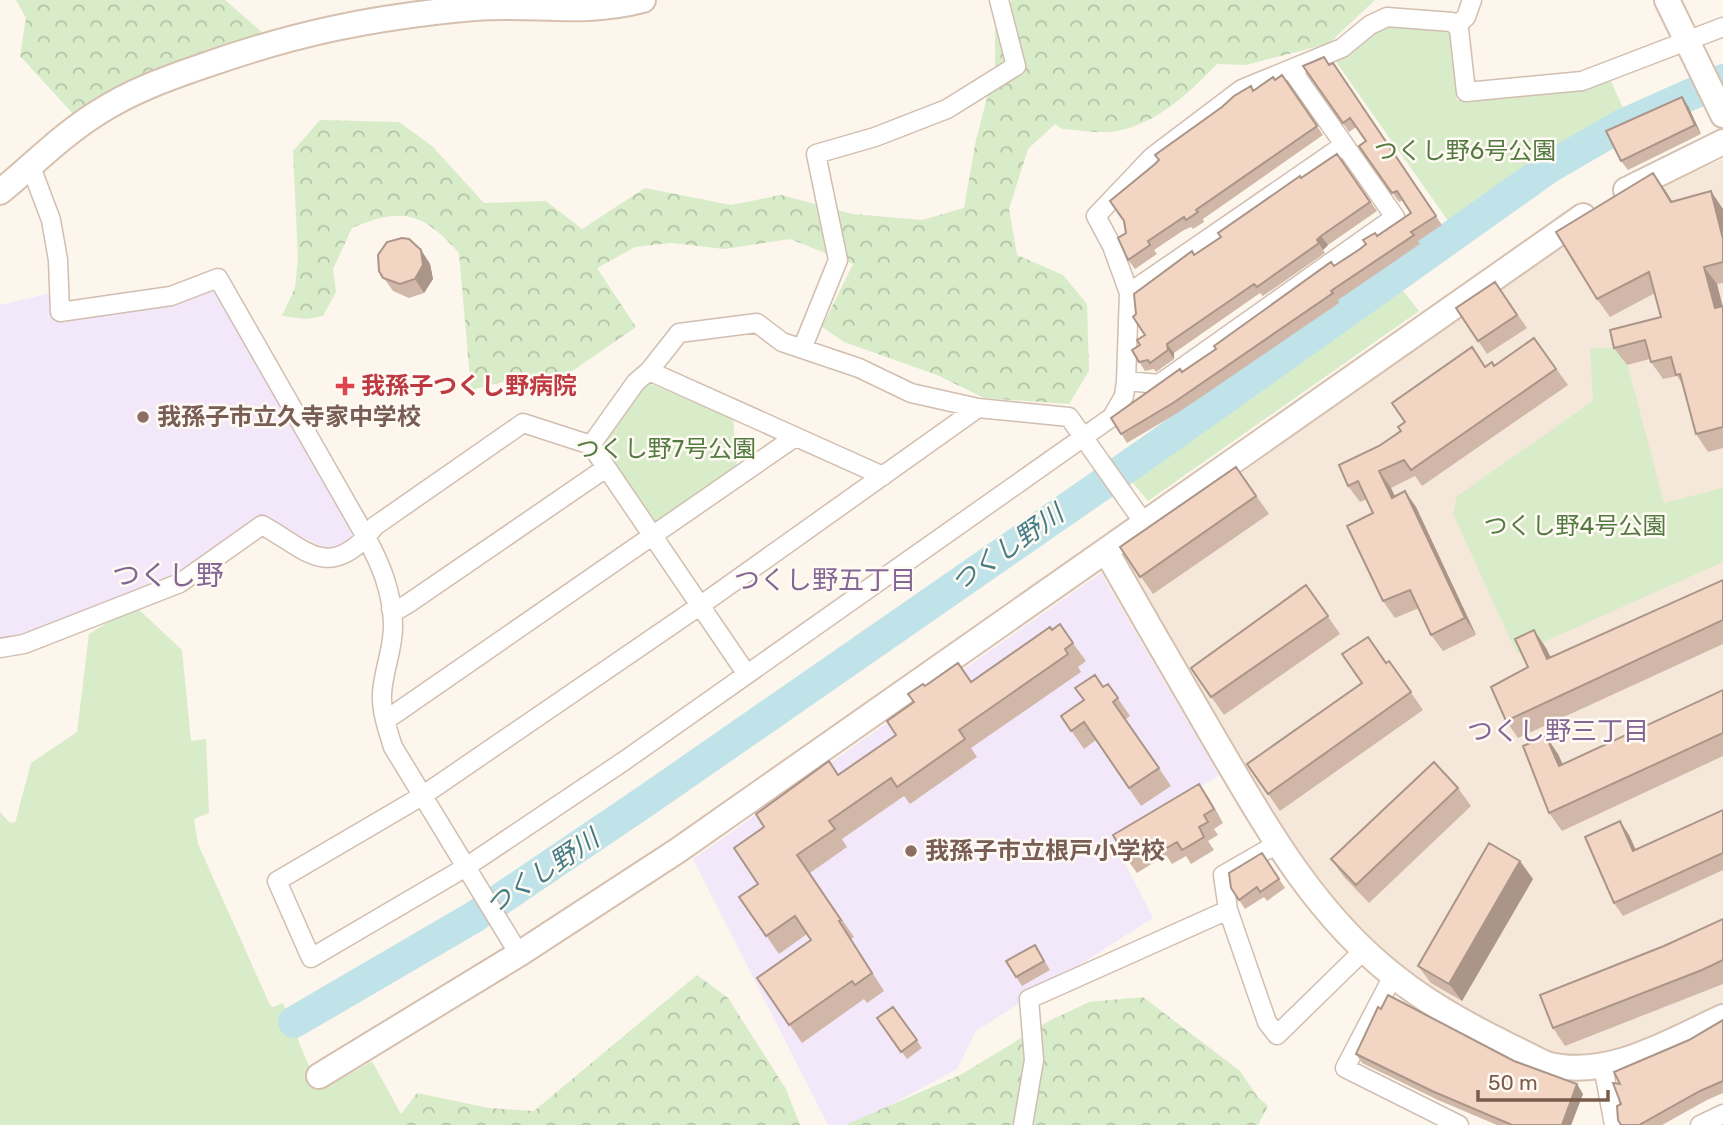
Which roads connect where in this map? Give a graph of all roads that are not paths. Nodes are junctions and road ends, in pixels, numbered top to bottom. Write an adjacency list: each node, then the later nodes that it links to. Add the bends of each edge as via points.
1 (643, 0): 12 (street, via 569,11 479,8 429,12 308,32 176,75 119,100 66,135)
2 (999, 0): 15 (street, via 1016,66 947,109 875,137 816,153 838,260)
3 (1472, 0): 5 (street, via 1466,18)
4 (1667, 0): 7 (street)
5 (1456, 26): 7 (street, via 1466,92 1583,81); 8 (street, via 1387,17 1342,48)
6 (1723, 27): 7 (street)
7 (1689, 43): 9 (street)
8 (1291, 69): 11 (street); 14 (street, via 1242,89 1152,157 1096,216)
9 (1723, 115)
10 (1723, 142): 24 (street, via 1611,198)
11 (1344, 145): 14 (street); 17 (street, via 1395,218 1159,384)
12 (31, 167): 13 (street); 26 (street, via 51,220 60,312 171,296 218,278)
13 (0, 192)
14 (1129, 293): 17 (street)
15 (802, 349): 16 (street, via 782,342 757,323 679,333); 18 (street, via 859,368 911,393)
16 (649, 371): 19 (street); 21 (street)
17 (1126, 381): 20 (street, via 1124,396 1112,417)
18 (978, 408): 20 (street, via 1069,417); 23 (street)
19 (795, 436): 23 (street); 25 (street)
20 (1083, 437): 24 (street); 31 (street)
21 (591, 445): 22 (street); 26 (street, via 523,423 375,526)
22 (606, 468): 25 (street); 29 (street, via 409,603)
23 (883, 476): 28 (street)
24 (1144, 523): 27 (street)
25 (653, 535): 28 (street); 32 (street)
26 (366, 537): 29 (street, via 387,580); 30 (street, via 339,559 325,560 262,525 180,583 24,644)
27 (1106, 551): 34 (street); 38 (street, via 677,851)
28 (701, 605): 31 (street); 33 (street)
29 (391, 609): 32 (street, via 393,626 382,696)
30 (0, 648)
31 (746, 673): 35 (street)
32 (386, 720): 33 (street, via 393,747)
33 (422, 796): 35 (street); 35 (street, via 277,881 311,958)
34 (1277, 844): 36 (street, via 1223,876); 37 (street, via 1329,916)
35 (466, 867): 38 (street)
36 (1228, 910): 37 (street, via 1266,1022 1277,1035); 44 (street, via 1029,999 1034,1060)
37 (1364, 950): 39 (street)
38 (519, 954): 42 (street)
39 (1393, 976): 41 (street, via 1438,1009 1546,1064); 45 (street, via 1345,1068)
40 (1723, 1017): 41 (street, via 1630,1059)
41 (1603, 1066): 46 (street)
42 (319, 1076)
43 (1723, 1114): 47 (street)
44 (1023, 1125)
45 (1459, 1125)
46 (1614, 1125)
47 (1702, 1125)

